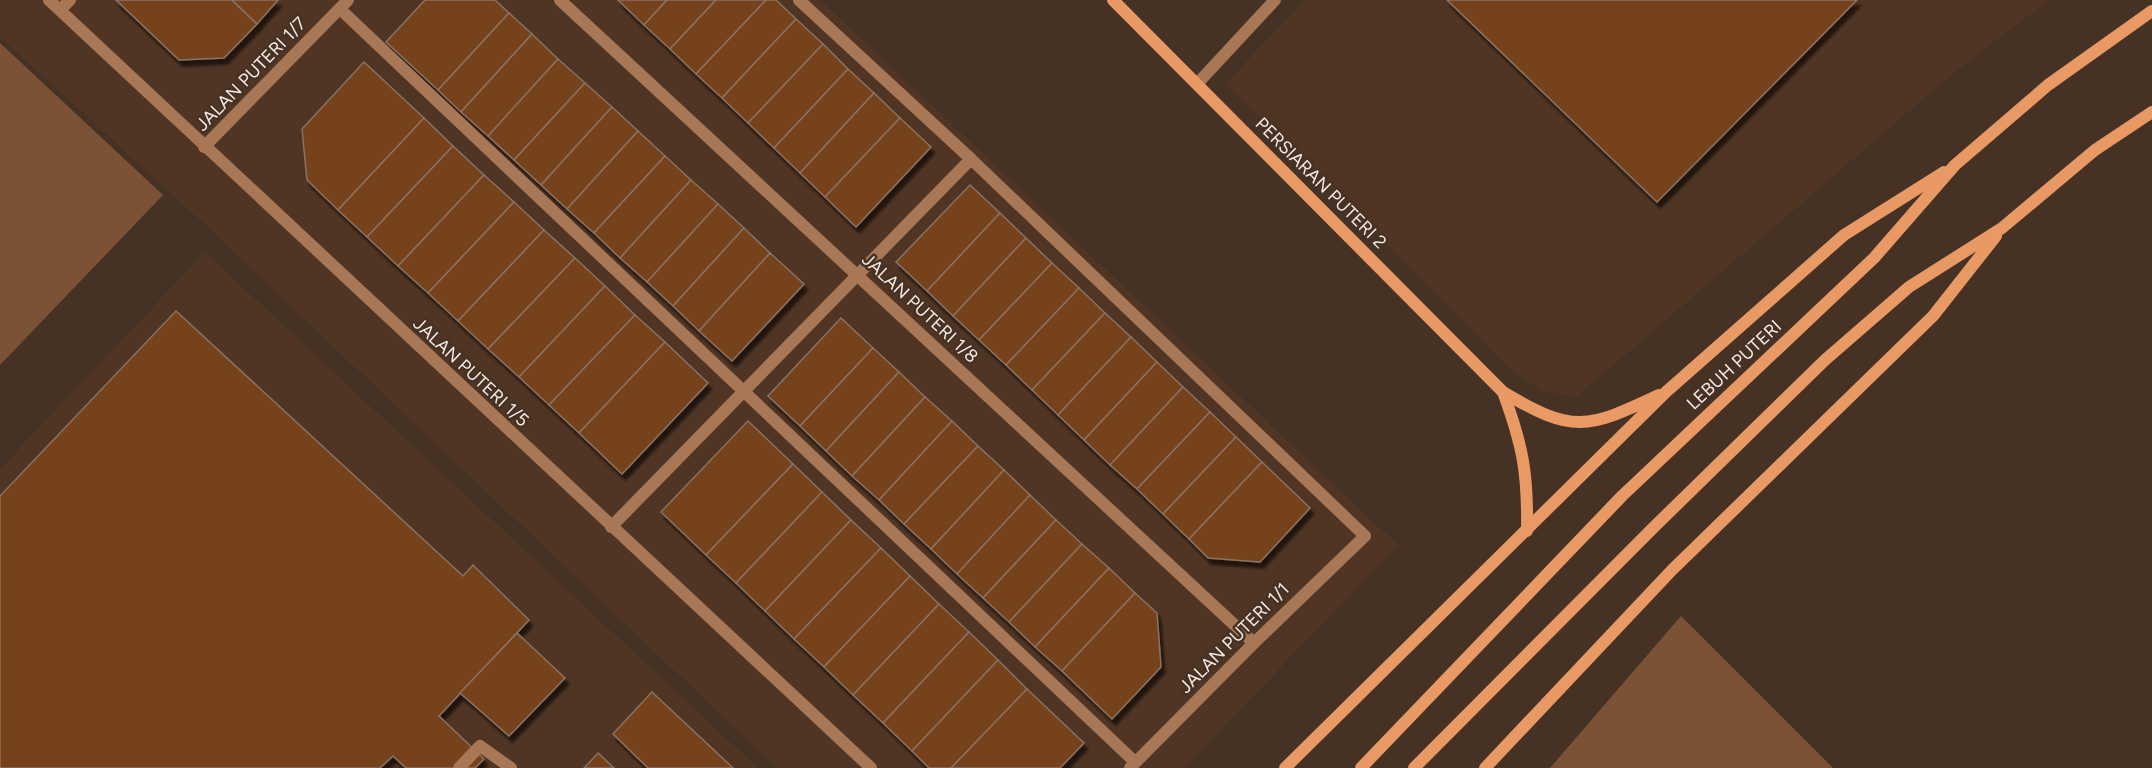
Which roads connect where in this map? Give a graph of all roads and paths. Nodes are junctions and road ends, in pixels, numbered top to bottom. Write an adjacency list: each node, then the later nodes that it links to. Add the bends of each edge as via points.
1 (49, 0): 8 (street, JALAN PUTERI 1/5)
2 (70, 0): 8 (street)
3 (560, 0): 16 (street, JALAN PUTERI 1/8)
4 (799, 0): 13 (street)
5 (1113, 0): 10 (main road, PERSIARAN PUTERI 2)
6 (1275, 0): 10 (street)
7 (344, 4): 12 (street, JALAN PUTERI 1/7); 17 (street)
8 (60, 10): 12 (street, JALAN PUTERI 1/5)
9 (2152, 11): 14 (main road, LEBUH PUTERI, via 2048,85)
10 (1197, 84): 18 (main road, PERSIARAN PUTERI 2)
11 (2152, 112): 15 (main road, via 2095,150)
12 (204, 147): 20 (street, JALAN PUTERI 1/5)
13 (971, 159): 16 (street); 22 (street, JALAN PUTERI 1/1, via 1365,536)
14 (1955, 165): 19 (main road, via 1844,235); 28 (main road, LEBUH PUTERI, via 1874,258 1622,496)
15 (2002, 228): 29 (main road, via 1909,286 1825,360); 30 (main road, via 1933,316 1672,570)
16 (858, 275): 17 (street); 22 (street, JALAN PUTERI 1/8)
17 (744, 392): 20 (street); 23 (street)
18 (1503, 392): 19 (main road, PERSIARAN PUTERI 2, via 1558,421 1580,422 1606,420); 21 (main road, PERSIARAN PUTERI 2, via 1524,453)
19 (1666, 392): 21 (main road)
20 (611, 527): 26 (street, JALAN PUTERI 1/5)
21 (1527, 531): 27 (main road)
22 (1254, 643): 23 (street, JALAN PUTERI 1/1)
23 (1133, 765)
24 (459, 768): 25 (street, via 480,746)
25 (511, 768)
26 (871, 768)
27 (1285, 768)
28 (1361, 768)
29 (1414, 768)
30 (1485, 768)

